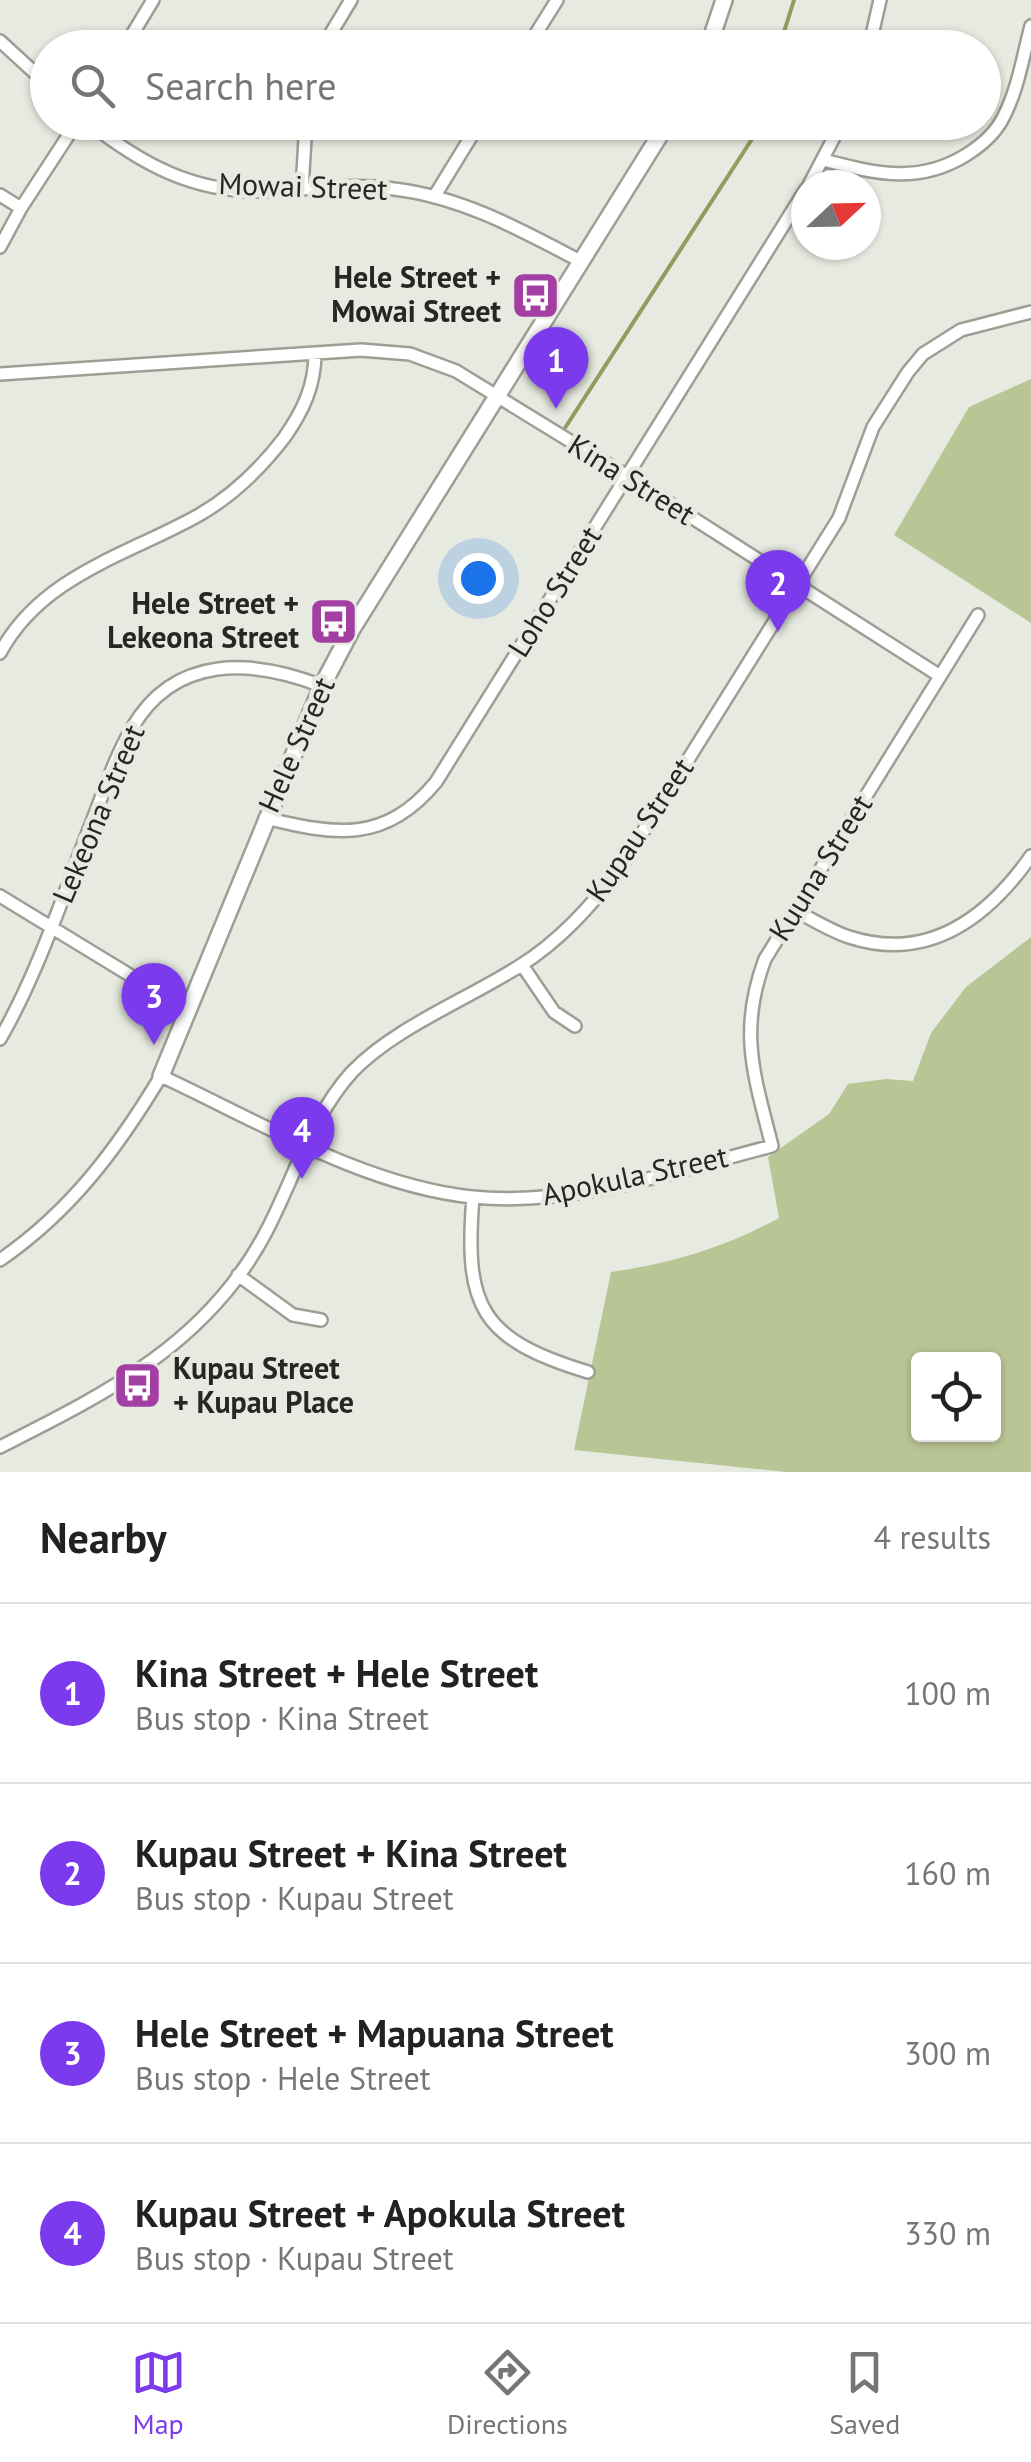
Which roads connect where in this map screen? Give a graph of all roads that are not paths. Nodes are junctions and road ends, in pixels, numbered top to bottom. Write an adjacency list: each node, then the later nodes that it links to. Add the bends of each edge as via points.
1 (154, 0): 7 (street)
2 (351, 0): 8 (street)
3 (556, 0): 9 (street)
4 (724, 0): 10 (street)
5 (880, 0): 11 (street)
6 (1031, 26): 14 (street)
7 (135, 30)
8 (333, 30)
9 (538, 30)
10 (714, 30)
11 (874, 30)
12 (0, 41): 13 (street)
13 (30, 68)
14 (1001, 122)
15 (64, 140): 27 (street)
16 (111, 140): 24 (street, Mowai Street, via 182,179 237,190)
17 (305, 140): 24 (street)
18 (469, 140): 26 (street)
19 (657, 140): 30 (street, Hele Street)
20 (833, 140): 22 (street, Loho Street)
21 (984, 140): 22 (street, via 940,168 906,176)
22 (823, 160): 23 (street, Loho Street)
23 (817, 170)
24 (302, 189): 26 (street, Mowai Street, via 372,187)
25 (0, 195): 27 (street)
26 (434, 197): 30 (street, Mowai Street, via 494,217)
27 (21, 208): 29 (street)
28 (791, 213): 35 (street, Loho Street)
29 (0, 248)
30 (580, 262): 34 (street, Hele Street)
31 (1031, 312): 36 (street, Kupau Street, via 961,330 915,363 873,427 839,518)
32 (315, 353): 33 (street, Kina Street); 34 (street, Kina Street, via 410,354); 38 (street, via 308,396 254,473 198,516 65,582)
33 (0, 374)
34 (497, 396): 35 (street, Kina Street); 40 (street, Hele Street)
35 (627, 476): 36 (street, Kina Street); 41 (street, Loho Street, via 420,800 387,823 350,832)
36 (796, 584): 39 (street, Kina Street); 46 (street, Kupau Street, via 621,867 580,916)
37 (978, 615): 39 (street, Kuuna Street)
38 (0, 653)
39 (940, 676): 44 (street, Kuuna Street)
40 (322, 686): 41 (street, Hele Street); 45 (street, Lekeona Street, via 285,672 238,666 188,677 152,701 122,747)
41 (265, 818): 47 (street, Hele Street)
42 (1031, 856): 44 (street, via 975,919 922,940 869,942)
43 (0, 896): 45 (street)
44 (794, 910): 52 (street, Kuuna Street, via 765,959 749,1018)
45 (50, 926): 47 (street); 49 (street, Lekeona Street)
46 (522, 965): 48 (street, via 554,1012); 51 (street, Kupau Street, via 374,1052 332,1097)
47 (187, 1010): 50 (street, Hele Street)
48 (575, 1026)
49 (0, 1039)
50 (161, 1076): 51 (street, Apokula Street); 54 (street, Hele Street, via 86,1186)
51 (307, 1144): 53 (street, Apokula Street, via 392,1180); 55 (street, Kupau Street, via 264,1237)
52 (772, 1146): 53 (street, Apokula Street, via 566,1195)
53 (472, 1197): 57 (street, via 469,1267 490,1318 526,1351)
54 (0, 1260)
55 (238, 1275): 56 (street, via 293,1315); 58 (street, Kupau Street, via 160,1357)
56 (321, 1320)
57 (588, 1372)
58 (0, 1446)

